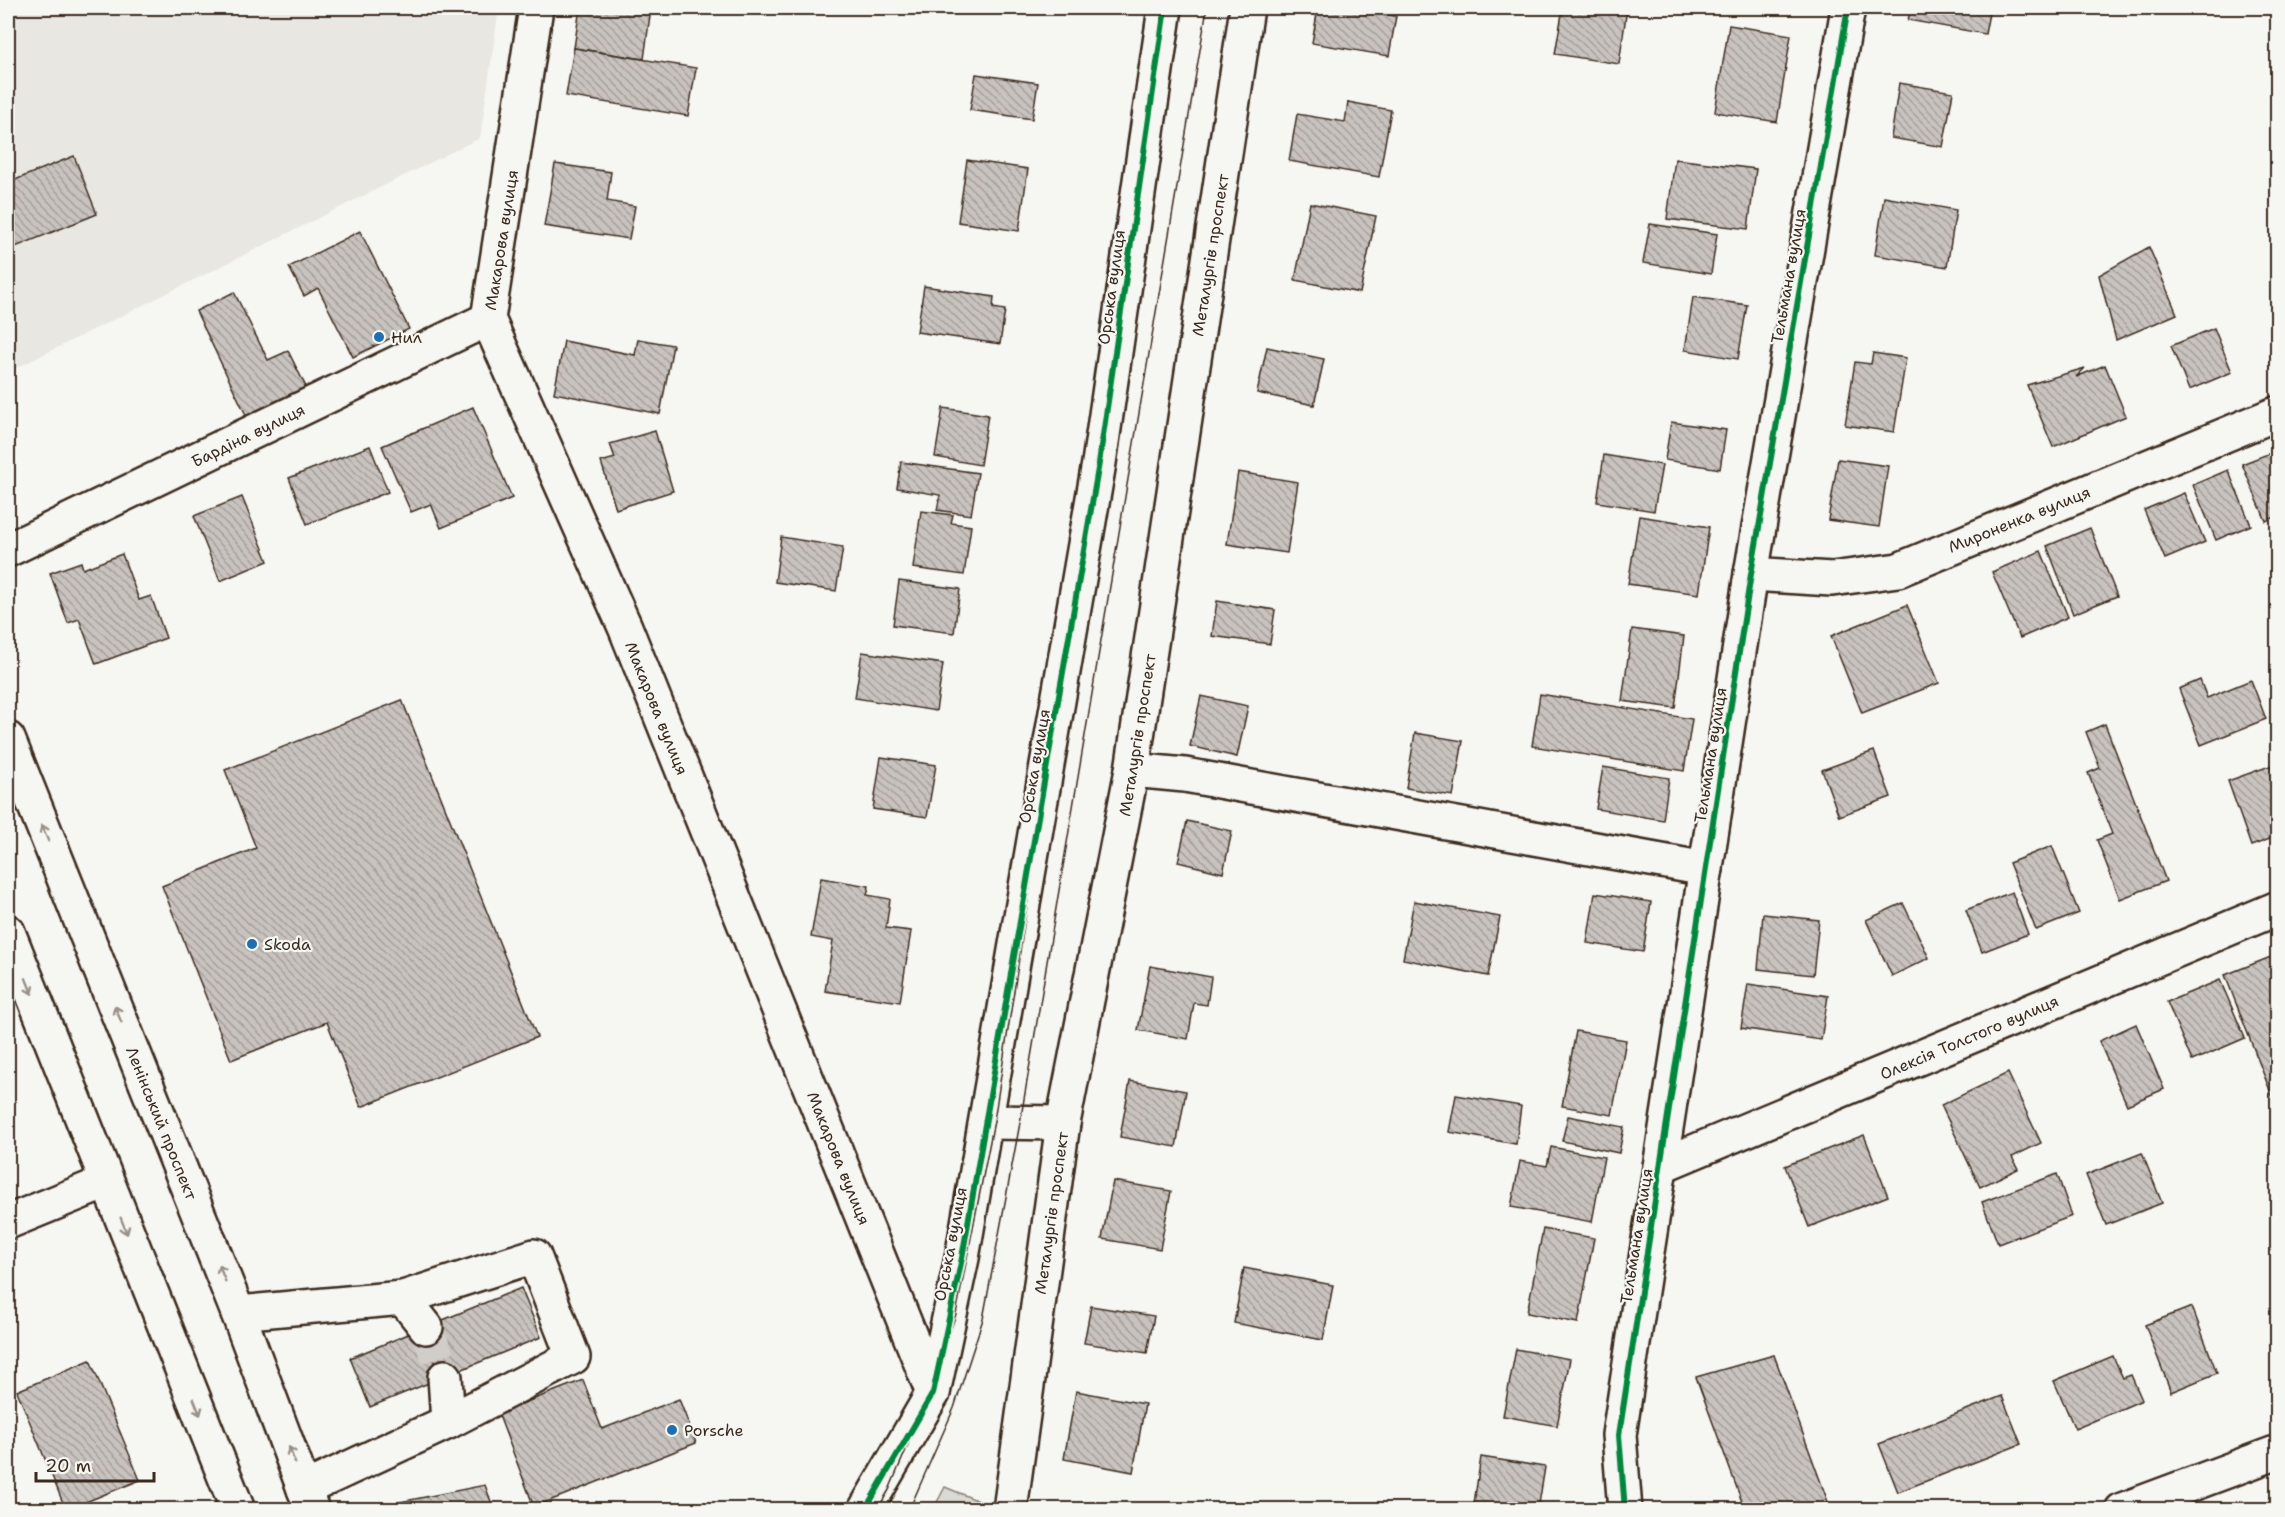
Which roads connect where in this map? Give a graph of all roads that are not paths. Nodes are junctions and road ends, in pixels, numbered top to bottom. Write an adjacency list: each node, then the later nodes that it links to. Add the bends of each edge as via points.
1 (536, 8): 5 (street, Макарова вулиця)
2 (1165, 8): 14 (street, Орська вулиця, via 1099,463)
3 (1247, 8): 10 (street, Металургів проспект)
4 (1848, 8): 8 (street, Тельмана вулиця)
5 (488, 319): 7 (street, Бардіна вулиця); 23 (street, Макарова вулиця, via 625,627)
6 (2277, 413): 8 (street, Мироненка вулиця, via 1898,570 1832,579)
7 (8, 550)
8 (1751, 574): 11 (street, Тельмана вулиця)
9 (8, 739): 20 (street, Ленінський проспект, one-way to 9)
10 (1132, 770): 11 (street, via 1196,777); 15 (street, Металургів проспект)
11 (1706, 869): 16 (street, Тельмана вулиця)
12 (2277, 908): 16 (street, Олексія Толстого вулиця)
13 (8, 932): 17 (street, one-way to 17)
14 (987, 1122): 15 (street); 23 (street, Орська вулиця, via 963,1258)
15 (1063, 1123): 29 (street, Металургів проспект)
16 (1660, 1166): 30 (street, Тельмана вулиця, via 1618,1435)
17 (106, 1182): 18 (street); 27 (street, one-way to 27)
18 (8, 1222)
19 (403, 1298): 20 (street); 21 (street); 24 (street, via 534,1256 573,1357)
20 (238, 1313): 26 (street, Ленінський проспект, one-way to 20)
21 (426, 1327)
22 (445, 1377): 24 (street)
23 (933, 1393): 28 (street, Орська вулиця)
24 (448, 1422): 26 (street)
25 (2277, 1452): 31 (street)
26 (308, 1499)
27 (238, 1509)
28 (866, 1509)
29 (1010, 1509)
30 (1625, 1509)
31 (2122, 1509)

